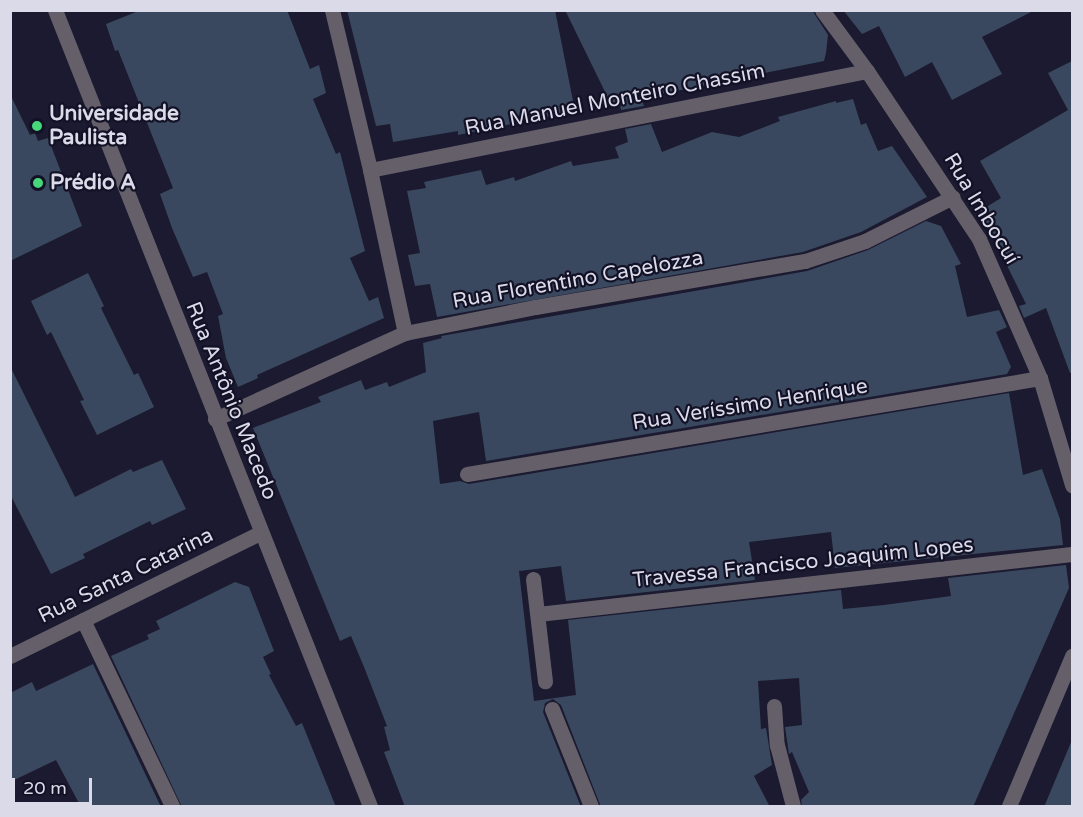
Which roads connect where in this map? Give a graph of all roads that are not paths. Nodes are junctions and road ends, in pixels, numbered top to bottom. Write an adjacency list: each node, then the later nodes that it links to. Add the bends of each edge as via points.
1 (55, 10): 9 (street, Rua Antônio Macedo)
2 (332, 10): 5 (street)
3 (822, 10): 4 (street, Rua Imbocuí)
4 (867, 71): 5 (street, Rua Manuel Monteiro Chassim); 6 (street, Rua Imbocuí)
5 (370, 170): 7 (street)
6 (953, 197): 7 (street, Rua Florentino Capelozza, via 865,241 805,261); 8 (street, Rua Imbocuí, via 979,239)
7 (405, 333): 9 (street, Rua Florentino Capelozza)
8 (1040, 378): 10 (street, Rua Veríssimo Henrique); 11 (street, Rua Imbocuí)
9 (215, 419): 12 (street, Rua Antônio Macedo)
10 (467, 474)
11 (1072, 485)
12 (260, 533): 16 (street, Rua Santa Catarina); 23 (street, Rua Antônio Macedo)
13 (1072, 554): 15 (street, Travessa Francisco Joaquim Lopes)
14 (533, 579): 15 (street)
15 (538, 614): 19 (street)
16 (83, 620): 17 (street, Rua Santa Catarina); 22 (street)
17 (10, 656)
18 (1072, 656): 26 (street)
19 (545, 681)
20 (774, 706): 25 (street, via 777,745)
21 (552, 709): 24 (street)
22 (172, 807)
23 (370, 807)
24 (591, 807)
25 (793, 807)
26 (1009, 807)

